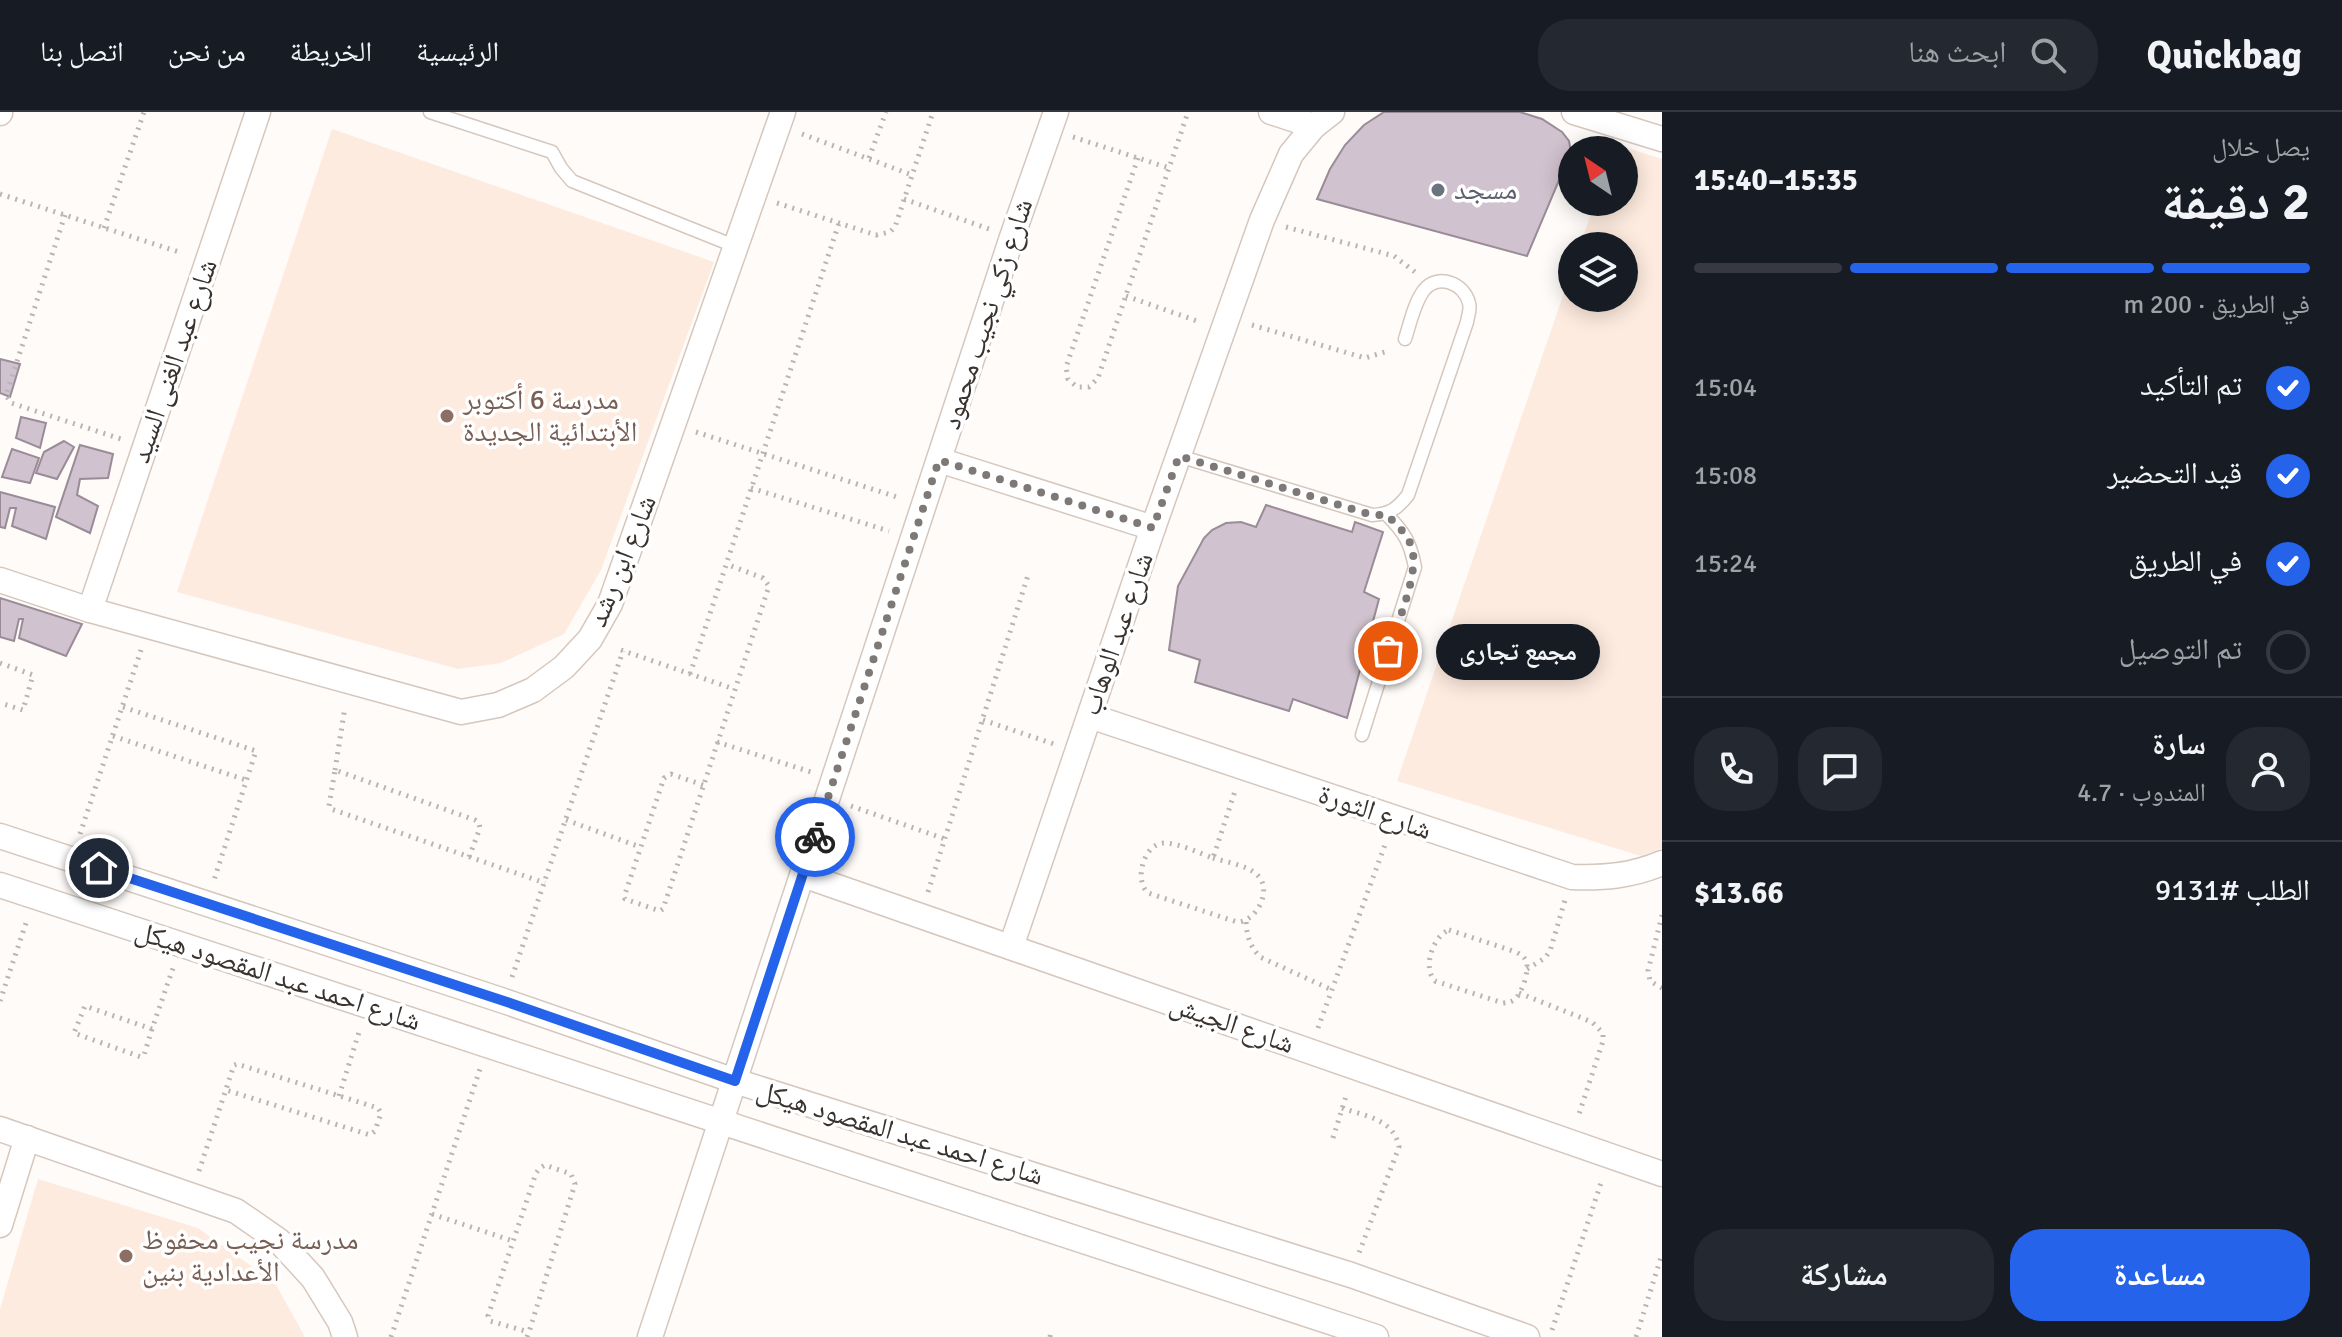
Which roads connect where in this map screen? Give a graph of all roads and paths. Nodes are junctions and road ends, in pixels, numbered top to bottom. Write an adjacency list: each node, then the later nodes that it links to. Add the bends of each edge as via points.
1 (144, 112): 23 (path)
2 (258, 112): 26 (street, شارع عبد الغنى السيد)
3 (430, 112): 25 (lane, via 552,152 572,181)
4 (886, 112): 13 (path)
5 (933, 112): 16 (path)
6 (1188, 112): 15 (path)
7 (1271, 112): 10 (street)
8 (1574, 112): 12 (street)
9 (781, 119): 13 (path); 18 (street, شارع ابن رشد)
10 (1323, 119): 21 (street, شارع عبد الوهاب, via 1291,154)
11 (1053, 121): 14 (path); 24 (street, شارع زكي نجيب محمود)
12 (1662, 139)
13 (869, 158): 16 (path)
14 (1138, 158): 15 (path); 28 (path, via 1066,367 1068,379 1077,387 1089,387 1098,378)
15 (1169, 168): 28 (path)
16 (912, 175): 19 (path)
17 (0, 194): 20 (path)
18 (754, 196): 22 (path); 25 (street, شارع ابن رشد)
19 (904, 199): 22 (path, via 895,227 883,235); 24 (path)
20 (65, 215): 23 (path); 32 (path, via 7,400)
21 (1262, 220): 27 (path, via 1394,256 1413,270); 29 (street, شارع عبد الوهاب)
22 (839, 223): 33 (path)
23 (104, 228): 26 (path)
24 (1012, 237): 35 (street, شارع زكي نجيب محمود)
25 (737, 247): 31 (street, شارع ابن رشد)
26 (208, 262): 32 (street, شارع عبد الغنى السيد)
27 (1424, 289): 30 (lane); 38 (lane, via 1436,281 1451,282 1464,291 1470,306 1408,495)
28 (1126, 296): 29 (path)
29 (1226, 324): 30 (path, via 1365,358 1387,352); 34 (street, شارع عبد الوهاب)
30 (1405, 339)
31 (675, 425): 33 (path); 46 (street, شارع ابن رشد, via 610,604)
32 (146, 447): 44 (street, شارع عبد الغنى السيد)
33 (762, 453): 36 (path); 37 (path)
34 (1179, 456): 38 (lane, via 1372,515); 39 (street, شارع عبد الوهاب)
35 (939, 460): 37 (street, شارع زكي نجيب محمود); 39 (street)
36 (751, 488): 40 (path); 41 (path)
37 (924, 506): 40 (street, شارع زكي نجيب محمود)
38 (1387, 515): 56 (lane, via 1411,546 1415,567)
39 (1153, 528): 54 (street, شارع عبد الوهاب)
40 (913, 539): 64 (street, شارع زكي نجيب محمود)
41 (726, 564): 49 (path); 51 (path, via 763,578 769,586)
42 (1029, 572): 55 (path)
43 (0, 580): 44 (street, شارع ابن رشد)
44 (90, 610): 45 (street, شارع ابن رشد)
45 (149, 627): 50 (street, شارع ابن رشد); 53 (path)
46 (590, 639): 47 (path); 50 (street, شارع ابن رشد, via 533,690 498,705 461,712)
47 (623, 651): 49 (path); 66 (path)
48 (0, 663): 52 (path, via 33,675 23,710)
49 (690, 674): 51 (path)
50 (349, 681): 61 (path)
51 (734, 689): 58 (path)
52 (0, 703)
53 (123, 707): 57 (path); 62 (path, via 255,751)
54 (1090, 716): 59 (street, شارع عبد الوهاب); 60 (street, شارع الثورة)
55 (983, 720): 59 (path); 68 (path)
56 (1362, 735)
57 (113, 736): 62 (path); 72 (path)
58 (717, 742): 63 (path); 64 (path)
59 (1077, 752): 84 (street, شارع عبد الوهاب)
60 (1242, 767): 65 (street, شارع الثورة); 71 (path)
61 (335, 770): 70 (path, via 331,809); 70 (path, via 475,820 480,828)
62 (246, 780): 79 (path)
63 (703, 785): 69 (path, via 671,774 664,778); 69 (path, via 662,910 624,898)
64 (831, 789): 68 (path); 74 (street, شارع زكي نجيب محمود)
65 (1394, 819): 75 (street, شارع الثورة); 87 (path)
66 (566, 820): 69 (path); 76 (path)
67 (0, 836): 72 (street, شارع احمد عبد المقصود هيكل)
68 (945, 839): 81 (path)
69 (640, 847)
70 (469, 857): 76 (path)
71 (1213, 858): 82 (path, via 1251,871 1263,882 1257,910); 82 (path, via 1162,842 1148,854 1139,879 1148,893)
72 (72, 859): 79 (street, شارع احمد عبد المقصود هيكل)
73 (1662, 863): 75 (street, شارع الثورة, via 1605,878)
74 (803, 875): 81 (street, شارع الجيش); 96 (street, شارع زكي نجيب محمود)
75 (1572, 877): 85 (path, via 1550,951)
76 (545, 883): 90 (path)
77 (0, 885): 78 (street, شارع احمد عبد المقصود هيكل)
78 (35, 896): 83 (street, شارع احمد عبد المقصود هيكل); 89 (path)
79 (207, 903): 90 (street, شارع احمد عبد المقصود هيكل)
80 (1662, 915): 86 (path, via 1648,971 1650,981)
81 (920, 916): 84 (street, شارع الجيش)
82 (1246, 922): 87 (path, via 1247,936 1260,957)
83 (181, 944): 91 (street, شارع احمد عبد المقصود هيكل); 92 (path)
84 (1011, 947): 94 (street, شارع الجيش)
85 (1527, 969): 88 (path); 88 (path, via 1516,952 1449,930 1441,933 1429,962 1435,981 1503,1003)
86 (1662, 988)
87 (1332, 990): 94 (path)
88 (1519, 993): 104 (path, via 1592,1022 1603,1033)
89 (0, 1001)
90 (504, 1001): 96 (street, شارع احمد عبد المقصود هيكل)
91 (367, 1005): 93 (street, شارع احمد عبد المقصود هيكل); 98 (path)
92 (152, 1029): 92 (path, via 85,1006 74,1033 141,1057)
93 (488, 1045): 100 (street, شارع احمد عبد المقصود هيكل); 108 (path)
94 (1309, 1051): 95 (street, شارع الجيش)
95 (1355, 1067): 99 (path); 104 (street, شارع الجيش)
96 (735, 1081): 100 (street, شارع زكي نجيب محمود); 112 (street, شارع احمد عبد المقصود هيكل)
97 (226, 1090): 98 (path, via 234,1065 240,1064); 98 (path, via 373,1134 380,1110); 107 (path)
98 (339, 1096)
99 (1342, 1108): 103 (path); 112 (path, via 1388,1124 1399,1147)
100 (721, 1122): 113 (street, شارع احمد عبد المقصود هيكل); 117 (street, شارع زكي نجيب محمود)
101 (0, 1129): 102 (street)
102 (27, 1138): 107 (street); 109 (street)
103 (1333, 1138)
104 (1569, 1142): 105 (street, شارع الجيش)
105 (1610, 1156): 106 (street, شارع الجيش); 120 (path)
106 (1662, 1174)
107 (190, 1195): 115 (street, via 236,1211 278,1240 313,1278)
108 (432, 1214): 110 (path); 116 (path)
109 (0, 1225)
110 (513, 1241): 114 (path, via 488,1316); 114 (path, via 540,1168 571,1174 575,1184)
111 (1662, 1256): 121 (path)
112 (1351, 1275): 119 (street, شارع احمد عبد المقصود هيكل)
113 (1346, 1332): 118 (street, شارع احمد عبد المقصود هيكل)
114 (528, 1335)
115 (345, 1337)
116 (391, 1337)
117 (650, 1337)
118 (1376, 1337)
119 (1527, 1337)
120 (1549, 1337)
121 (1636, 1337)

